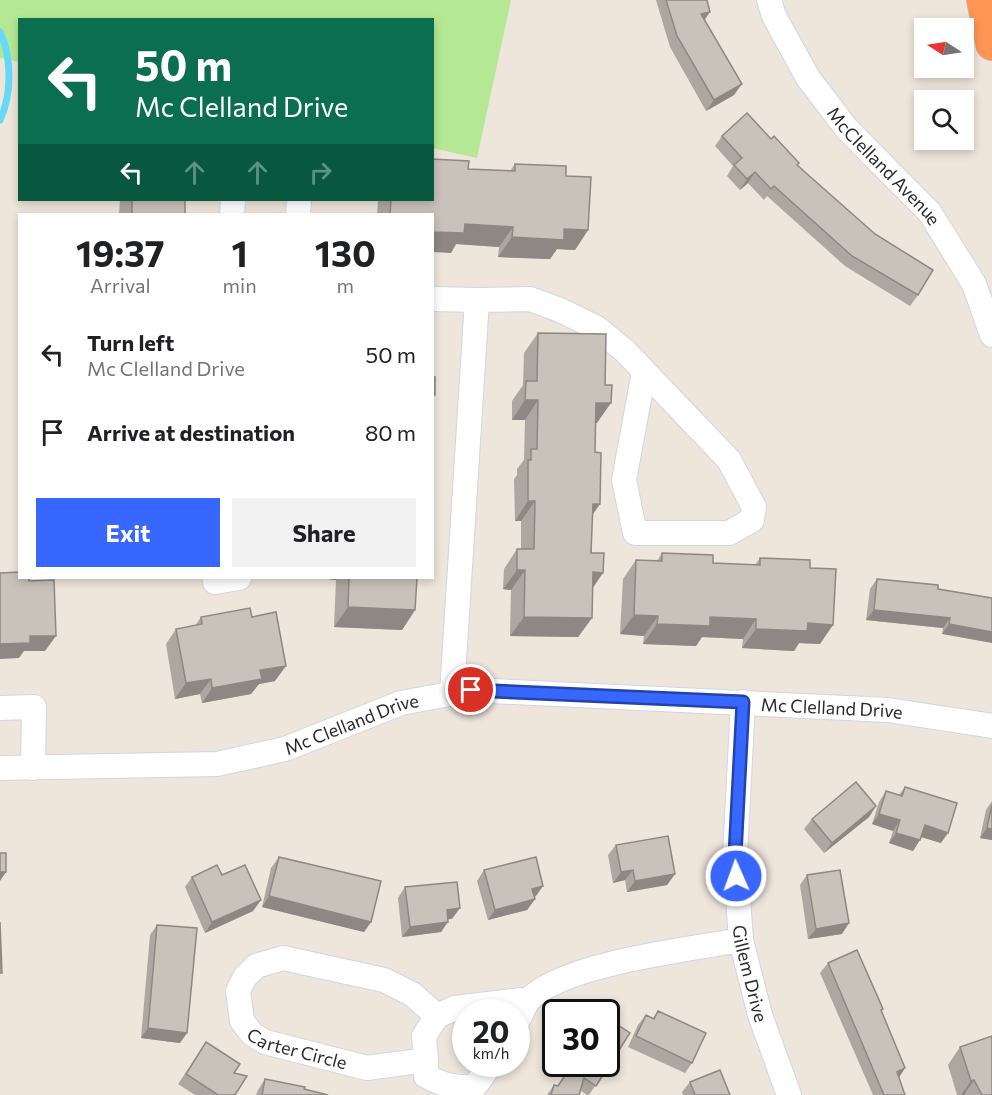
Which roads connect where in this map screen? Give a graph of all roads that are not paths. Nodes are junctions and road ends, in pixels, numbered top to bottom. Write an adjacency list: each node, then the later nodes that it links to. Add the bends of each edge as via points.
1 (769, 0): 6 (street, McClelland Avenue, via 808,78 847,129 930,213 974,284)
2 (983, 0): 3 (highway)
3 (992, 45)
4 (434, 299): 5 (street)
5 (477, 300): 7 (street, via 530,299 560,310 597,328); 10 (street)
6 (992, 335)
7 (645, 372): 7 (street, via 729,460 754,507 752,520 729,533 634,532 624,480)
8 (215, 579): 9 (street, via 214,582)
9 (233, 579)
10 (452, 693): 11 (street, Mc Clelland Drive, via 471,690); 15 (street, Mc Clelland Drive, via 401,703 285,749 218,764)
11 (743, 702): 13 (street, Mc Clelland Drive, via 888,710); 16 (street, Gillem Drive, via 735,855)
12 (0, 708): 15 (street, via 34,707)
13 (992, 726)
14 (0, 768): 15 (street, Mc Clelland Drive)
15 (33, 768)
16 (741, 940): 17 (street, via 600,965 560,980); 23 (street, Gillem Drive, via 760,1015)
17 (529, 999)
18 (452, 1009): 19 (street)
19 (437, 1016): 20 (street, via 424,1036); 20 (street, Carter Circle, via 412,994 384,980 283,958 256,966 244,977 238,992 242,1022 265,1042 367,1068)
20 (426, 1060): 22 (street, via 426,1076)
21 (482, 1077): 22 (street, via 475,1086)
22 (455, 1091)
23 (789, 1095)

